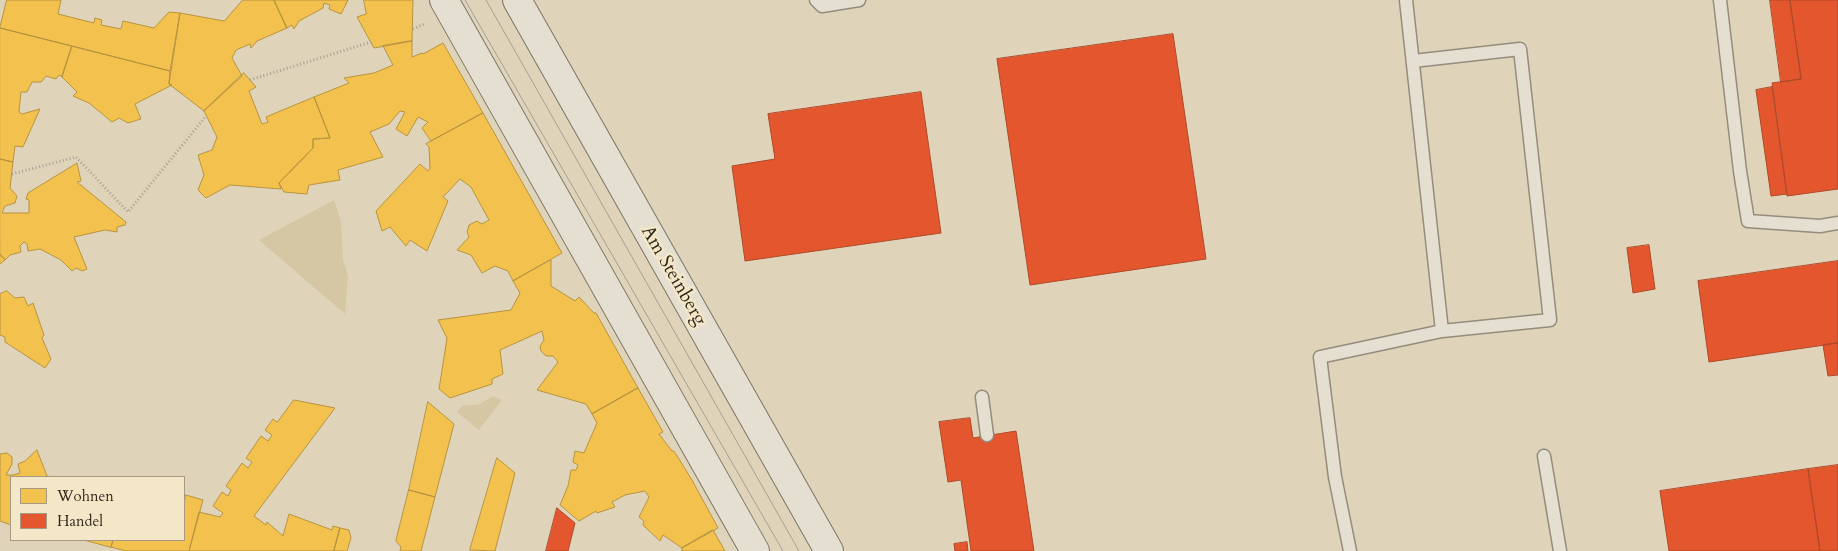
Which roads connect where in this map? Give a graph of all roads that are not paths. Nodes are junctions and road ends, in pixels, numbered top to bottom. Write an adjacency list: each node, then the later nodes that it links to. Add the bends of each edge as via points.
1 (444, 0): 13 (main road)
2 (518, 0): 14 (main road, Am Steinberg)
3 (816, 0): 4 (lane, via 822,6)
4 (859, 0)
5 (1406, 0): 7 (lane)
6 (1720, 0): 8 (lane, via 1748,221 1820,226)
7 (1413, 61): 9 (lane); 9 (lane, via 1520,49 1550,320)
8 (1838, 224)
9 (1442, 331): 15 (lane, via 1320,357 1335,476)
10 (982, 397): 11 (lane)
11 (987, 435)
12 (1544, 456): 16 (lane)
13 (755, 551)
14 (829, 551)
15 (1350, 551)
16 (1560, 551)

